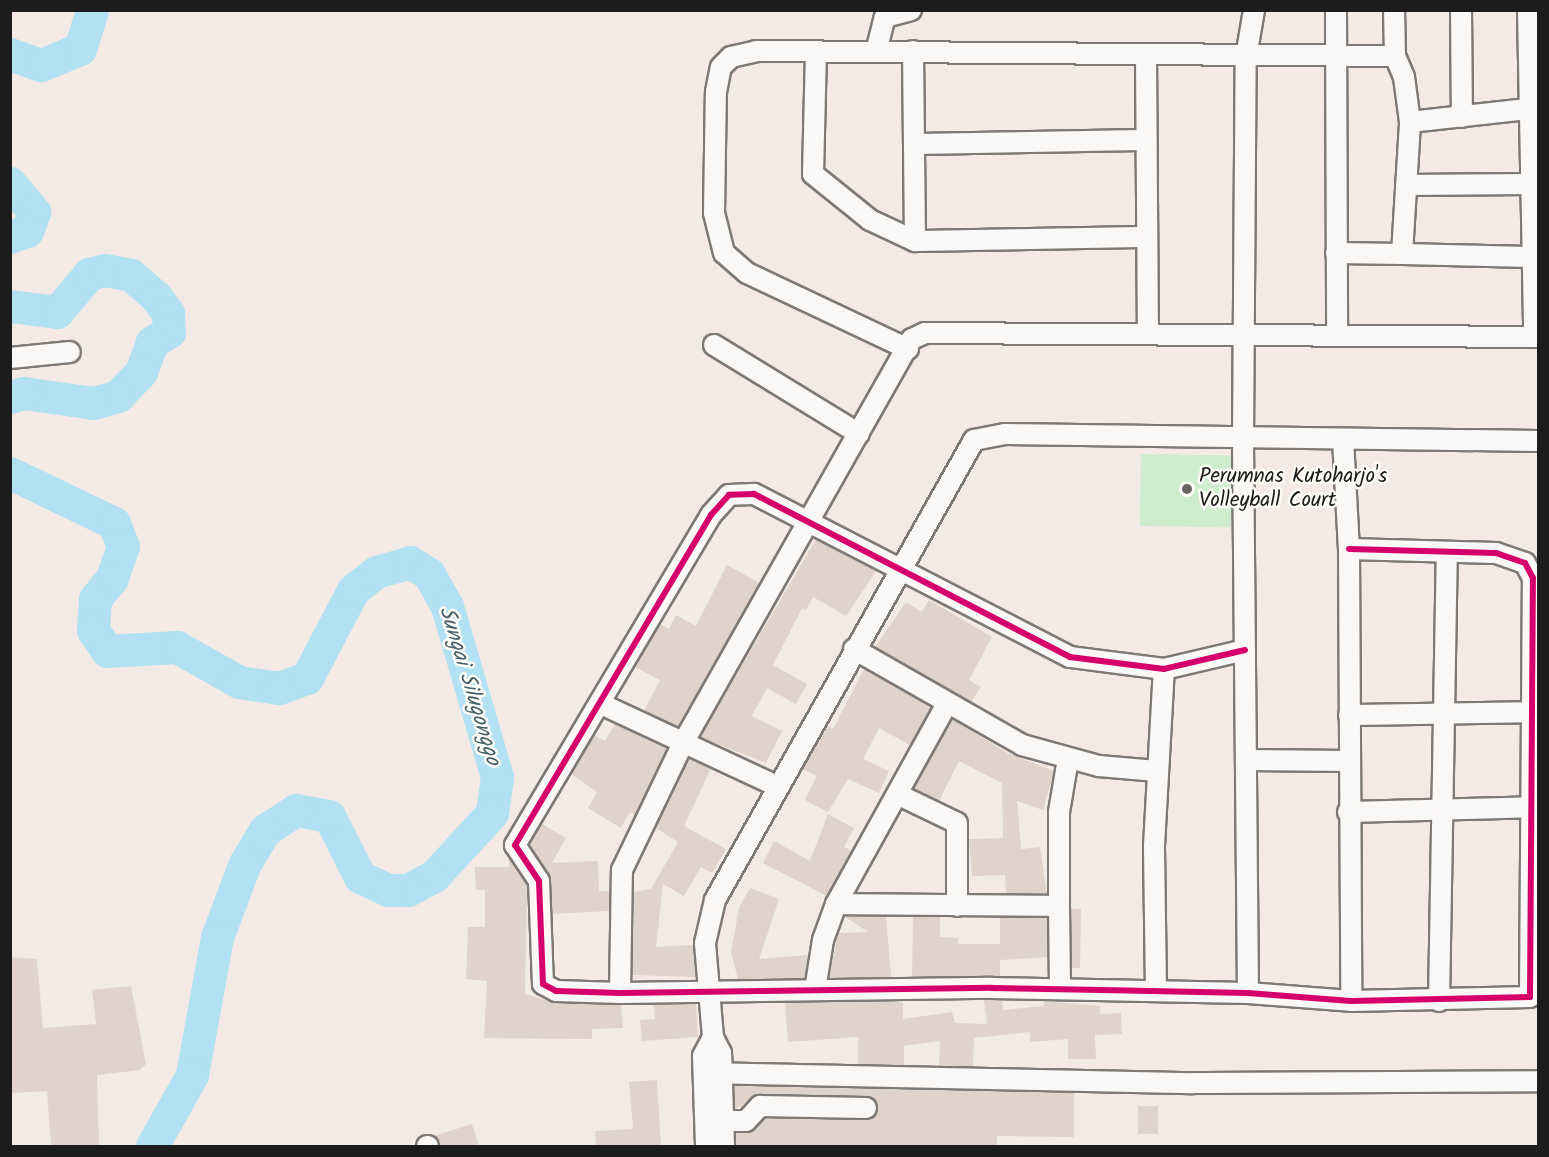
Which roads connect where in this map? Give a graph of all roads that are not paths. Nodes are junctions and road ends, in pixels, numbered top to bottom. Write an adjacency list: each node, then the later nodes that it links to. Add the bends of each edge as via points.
1 (911, 10): 9 (street, via 885,16)
2 (1254, 10): 13 (street)
3 (1336, 10): 10 (street)
4 (1394, 10): 12 (street)
5 (1461, 10): 15 (street)
6 (1528, 10): 14 (street)
7 (816, 51): 9 (street); 22 (street, via 813,174 870,220); 31 (street, via 742,53 721,67 716,92 718,238 724,252 747,273)
8 (913, 51): 9 (street); 11 (street); 18 (street)
9 (876, 52)
10 (1336, 53): 12 (street); 13 (street); 23 (street)
11 (1146, 55): 13 (street); 17 (street)
12 (1395, 56): 16 (street, via 1404,76)
13 (1246, 57): 27 (street)
14 (1527, 109): 15 (street); 20 (street)
15 (1462, 117): 16 (street)
16 (1410, 122): 19 (street)
17 (1145, 140): 18 (street); 21 (street)
18 (914, 144): 22 (street)
19 (1406, 184): 20 (street); 24 (street)
20 (1529, 184): 25 (street)
21 (1143, 237): 22 (street); 26 (street)
22 (915, 241)
23 (1336, 253): 24 (street); 28 (street)
24 (1402, 254): 25 (street)
25 (1531, 256): 29 (street)
26 (1148, 332): 27 (street); 31 (street, via 925,333)
27 (1245, 333): 28 (street); 36 (street)
28 (1337, 334): 29 (street)
29 (1536, 337)
30 (714, 345): 34 (street)
31 (908, 348): 34 (street)
32 (70, 352): 33 (street)
33 (10, 358)
34 (859, 434): 38 (street)
35 (1343, 439): 36 (street); 37 (street); 39 (street)
36 (1243, 440): 41 (street, via 985,435 965,453); 43 (street)
37 (1539, 441)
38 (804, 521): 41 (street); 45 (street, via 754,494 741,491 720,501); 50 (street)
39 (1349, 549): 40 (street); 49 (street)
40 (1447, 552): 47 (street); 48 (street, via 1513,556 1533,578)
41 (900, 568): 42 (street); 44 (street, via 1070,657)
42 (854, 649): 46 (street); 55 (street)
43 (1245, 650): 44 (street); 52 (street)
44 (1164, 669): 54 (street)
45 (601, 704): 50 (street); 67 (street, via 515,849 539,880 543,984 555,991)
46 (947, 704): 51 (street, via 1022,745); 56 (street)
47 (1443, 712): 48 (street); 49 (street); 58 (street)
48 (1533, 712): 57 (street)
49 (1349, 715): 53 (street)
50 (683, 743): 55 (street); 67 (street, via 620,878)
51 (1068, 759): 54 (street); 62 (street, via 1059,812)
52 (1246, 760): 53 (street); 68 (street)
53 (1349, 761): 59 (street)
54 (1157, 771): 65 (street)
55 (777, 786): 66 (street, via 715,900 705,943)
56 (899, 795): 60 (street); 61 (street, via 957,823)
57 (1533, 807): 58 (street); 69 (street)
58 (1443, 810): 59 (street); 71 (street)
59 (1348, 812): 70 (street)
60 (837, 904): 61 (street); 64 (street, via 823,940)
61 (957, 906): 62 (street)
62 (1059, 906): 63 (street)
63 (1060, 989): 64 (street); 65 (street)
64 (815, 990): 66 (street)
65 (1156, 991): 68 (street)
66 (709, 992): 67 (street); 72 (street)
67 (620, 993)
68 (1248, 993): 70 (street)
69 (1534, 997): 71 (street)
70 (1351, 1001): 71 (street)
71 (1439, 1001)
72 (713, 1074): 73 (street, via 1193,1083); 75 (street); 76 (street)
73 (1539, 1081)
74 (866, 1108): 75 (street, via 760,1106 746,1121)
75 (723, 1121): 76 (street)
76 (715, 1145)

